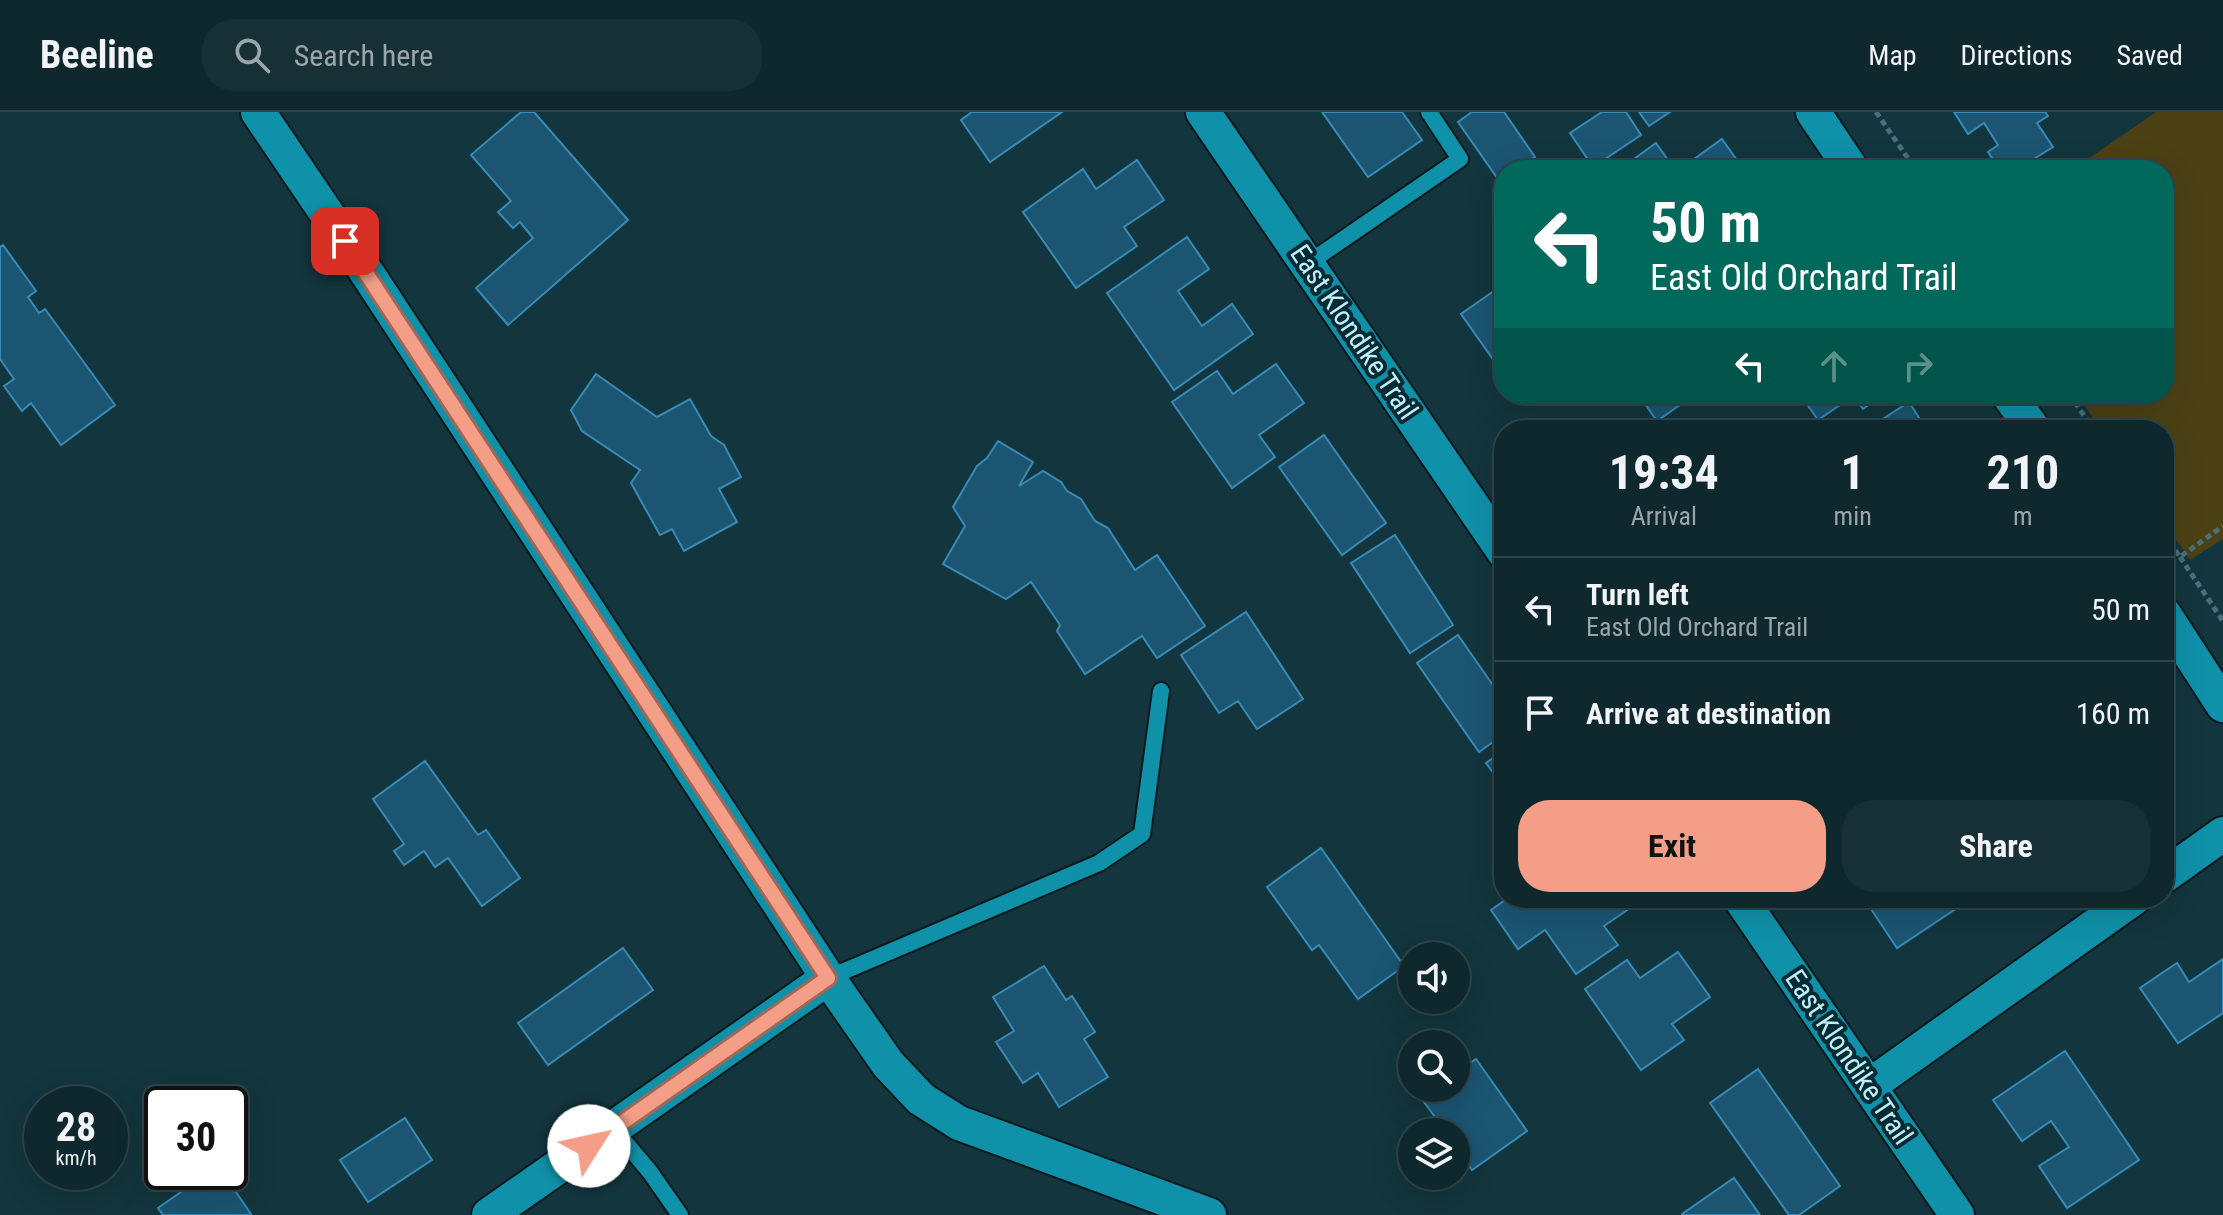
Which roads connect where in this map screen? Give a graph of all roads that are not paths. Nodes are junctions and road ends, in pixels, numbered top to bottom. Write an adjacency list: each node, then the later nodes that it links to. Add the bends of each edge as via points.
1 (258, 112): 15 (street)
2 (1203, 112): 6 (street, East Klondike Trail)
3 (1429, 112): 6 (lane, via 1460,159)
4 (1813, 112): 5 (street)
5 (1845, 160)
6 (1307, 264): 7 (street, East Klondike Trail)
7 (1494, 537)
8 (2174, 629): 10 (street)
9 (1161, 691): 15 (lane, via 1142,834 1099,863)
10 (2223, 705)
11 (2223, 834): 12 (street)
12 (2174, 869)
13 (1747, 908): 16 (street, East Klondike Trail)
14 (2120, 908): 16 (street)
15 (828, 978): 17 (street); 20 (street, via 888,1064 921,1099 959,1123)
16 (1869, 1086): 21 (street, East Klondike Trail)
17 (613, 1128): 18 (street); 19 (lane)
18 (489, 1215)
19 (680, 1215)
20 (1209, 1215)
21 (1957, 1215)

